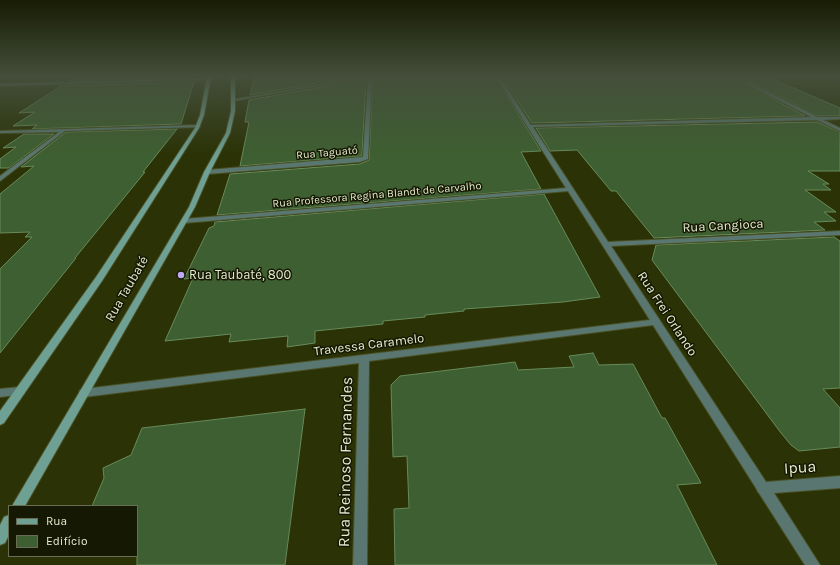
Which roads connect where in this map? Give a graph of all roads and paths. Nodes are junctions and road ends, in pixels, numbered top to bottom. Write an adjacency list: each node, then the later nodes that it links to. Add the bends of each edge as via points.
1 (204, 103): 8 (main road, Rua Taubaté)
2 (232, 103): 13 (main road, Rua Taubaté, via 228,133)
3 (369, 103): 13 (street, Rua Taguató, via 366,158)
4 (515, 103): 9 (street, Rua Frei Orlando)
5 (787, 103): 7 (street)
6 (840, 118): 7 (street)
7 (818, 119): 9 (street); 11 (street)
8 (198, 126): 10 (street); 21 (main road, Rua Taubaté, via 99,279)
9 (530, 126): 15 (street, Rua Frei Orlando)
10 (64, 130): 12 (street); 14 (street)
11 (840, 130)
12 (0, 132)
13 (207, 172): 16 (main road, Rua Taubaté)
14 (0, 179)
15 (571, 189): 16 (street, Rua Professora Regina Blandt de Carvalho); 18 (street, Rua Frei Orlando)
16 (184, 221): 23 (main road, Rua Taubaté)
17 (840, 233): 18 (street, Rua Cangioca)
18 (606, 244): 19 (street, Rua Frei Orlando)
19 (656, 322): 20 (street, Travessa Caramelo); 26 (street, Rua Frei Orlando)
20 (364, 359): 23 (street, Travessa Caramelo); 30 (street, Rua Reinoso Fernandes)
21 (20, 391): 22 (street); 24 (main road, Rua Taubaté)
22 (0, 393)
23 (84, 393): 27 (main road, Rua Taubaté)
24 (0, 420)
25 (840, 482): 26 (street, Ipua)
26 (762, 488): 31 (street, Rua Frei Orlando)
27 (19, 505)
28 (8, 524): 29 (main road)
29 (0, 538)
30 (360, 565)
31 (813, 565)

